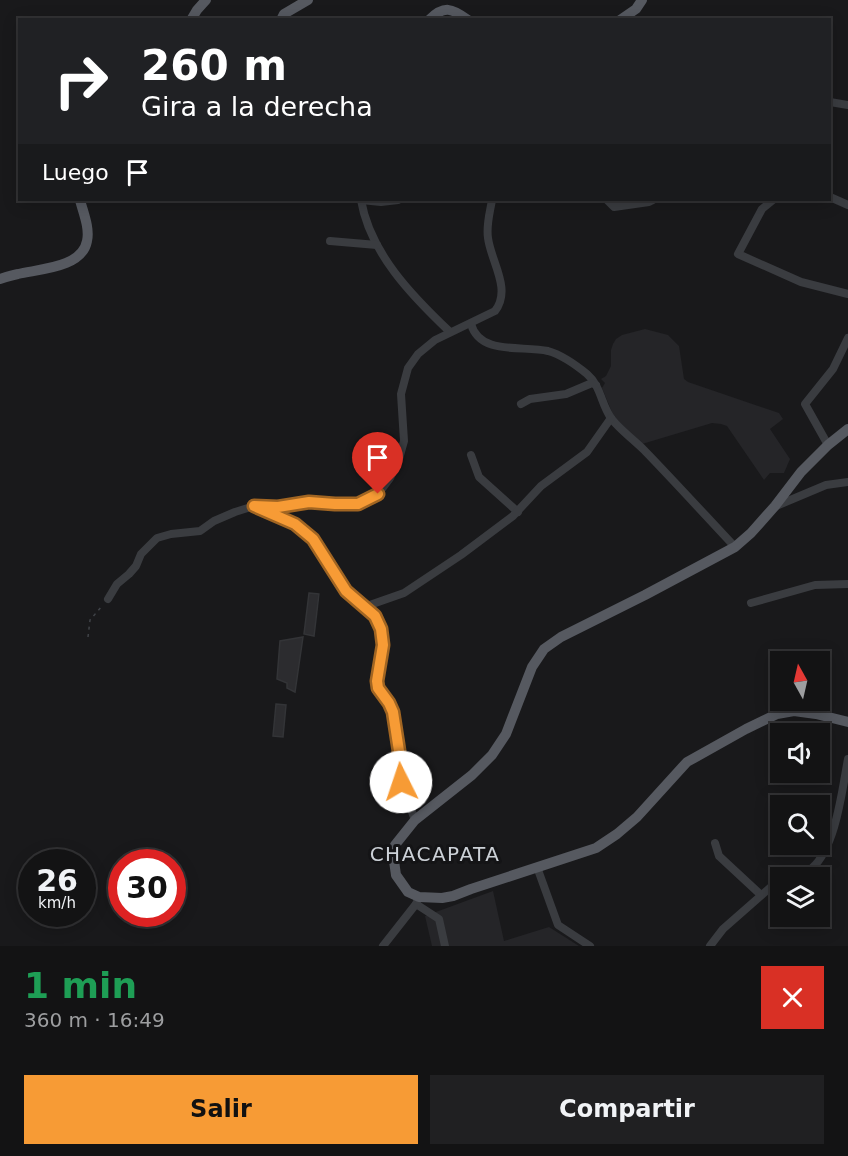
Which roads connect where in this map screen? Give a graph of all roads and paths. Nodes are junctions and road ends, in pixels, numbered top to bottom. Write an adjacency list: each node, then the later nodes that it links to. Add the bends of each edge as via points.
1 (206, 0): 4 (main road)
2 (308, 0): 5 (main road)
3 (642, 0): 8 (main road)
4 (192, 18)
5 (282, 18)
6 (431, 18): 7 (main road, via 443,10 452,10)
7 (465, 18)
8 (623, 18)
9 (831, 102): 10 (street)
10 (848, 105)
11 (831, 198): 20 (street)
12 (80, 201): 23 (main road, via 87,229 85,250 59,266)
13 (361, 201): 22 (street)
14 (371, 201): 15 (street)
15 (390, 201)
16 (492, 201): 25 (street, via 487,234 502,296 495,312)
17 (608, 201): 18 (street, via 614,207)
18 (651, 201)
19 (772, 201): 24 (street, via 762,209 738,254 801,282)
20 (848, 206)
21 (330, 241): 22 (street)
22 (377, 245): 26 (street, via 421,304)
23 (0, 279)
24 (848, 294)
25 (471, 324): 26 (street); 28 (street, via 474,332 490,344 559,355 589,375)
26 (450, 332): 35 (street, via 418,354 408,368 401,394 404,441 390,478 378,494 358,504)
27 (848, 338): 32 (street, via 833,369 805,404)
28 (596, 385): 29 (street); 30 (street)
29 (521, 404)
30 (611, 418): 37 (street, via 587,452 541,486); 38 (street)
31 (848, 429): 32 (main road)
32 (828, 446): 36 (main road, via 801,472)
33 (471, 455): 37 (street, via 479,477)
34 (848, 482): 36 (street, via 826,485)
35 (254, 506): 40 (street, via 214,521 200,531 157,538); 42 (street, via 295,524 313,539 346,591)
36 (775, 506): 38 (main road)
37 (518, 512): 42 (street, via 404,593)
38 (735, 547): 46 (main road, via 544,649 532,667 506,734 492,755)
39 (848, 584): 41 (street, via 815,585)
40 (108, 599): 43 (path, via 90,620)
41 (752, 603)
42 (364, 607): 46 (street, via 375,616 381,629 378,688 393,712 397,762)
43 (88, 637)
44 (848, 722): 48 (main road, via 794,711 777,714 687,762 637,817 596,848)
45 (848, 759): 49 (street, via 834,830)
46 (414, 820): 52 (main road, via 395,844 394,861 396,875)
47 (715, 843): 51 (street, via 719,856)
48 (537, 867): 52 (main road, via 453,896); 56 (street, via 558,925)
49 (814, 867)
50 (770, 887): 51 (street)
51 (761, 895): 53 (street, via 723,929)
52 (418, 901): 54 (street); 55 (street, via 439,919)
53 (715, 945)
54 (383, 946)
55 (445, 946)
56 (590, 946)

